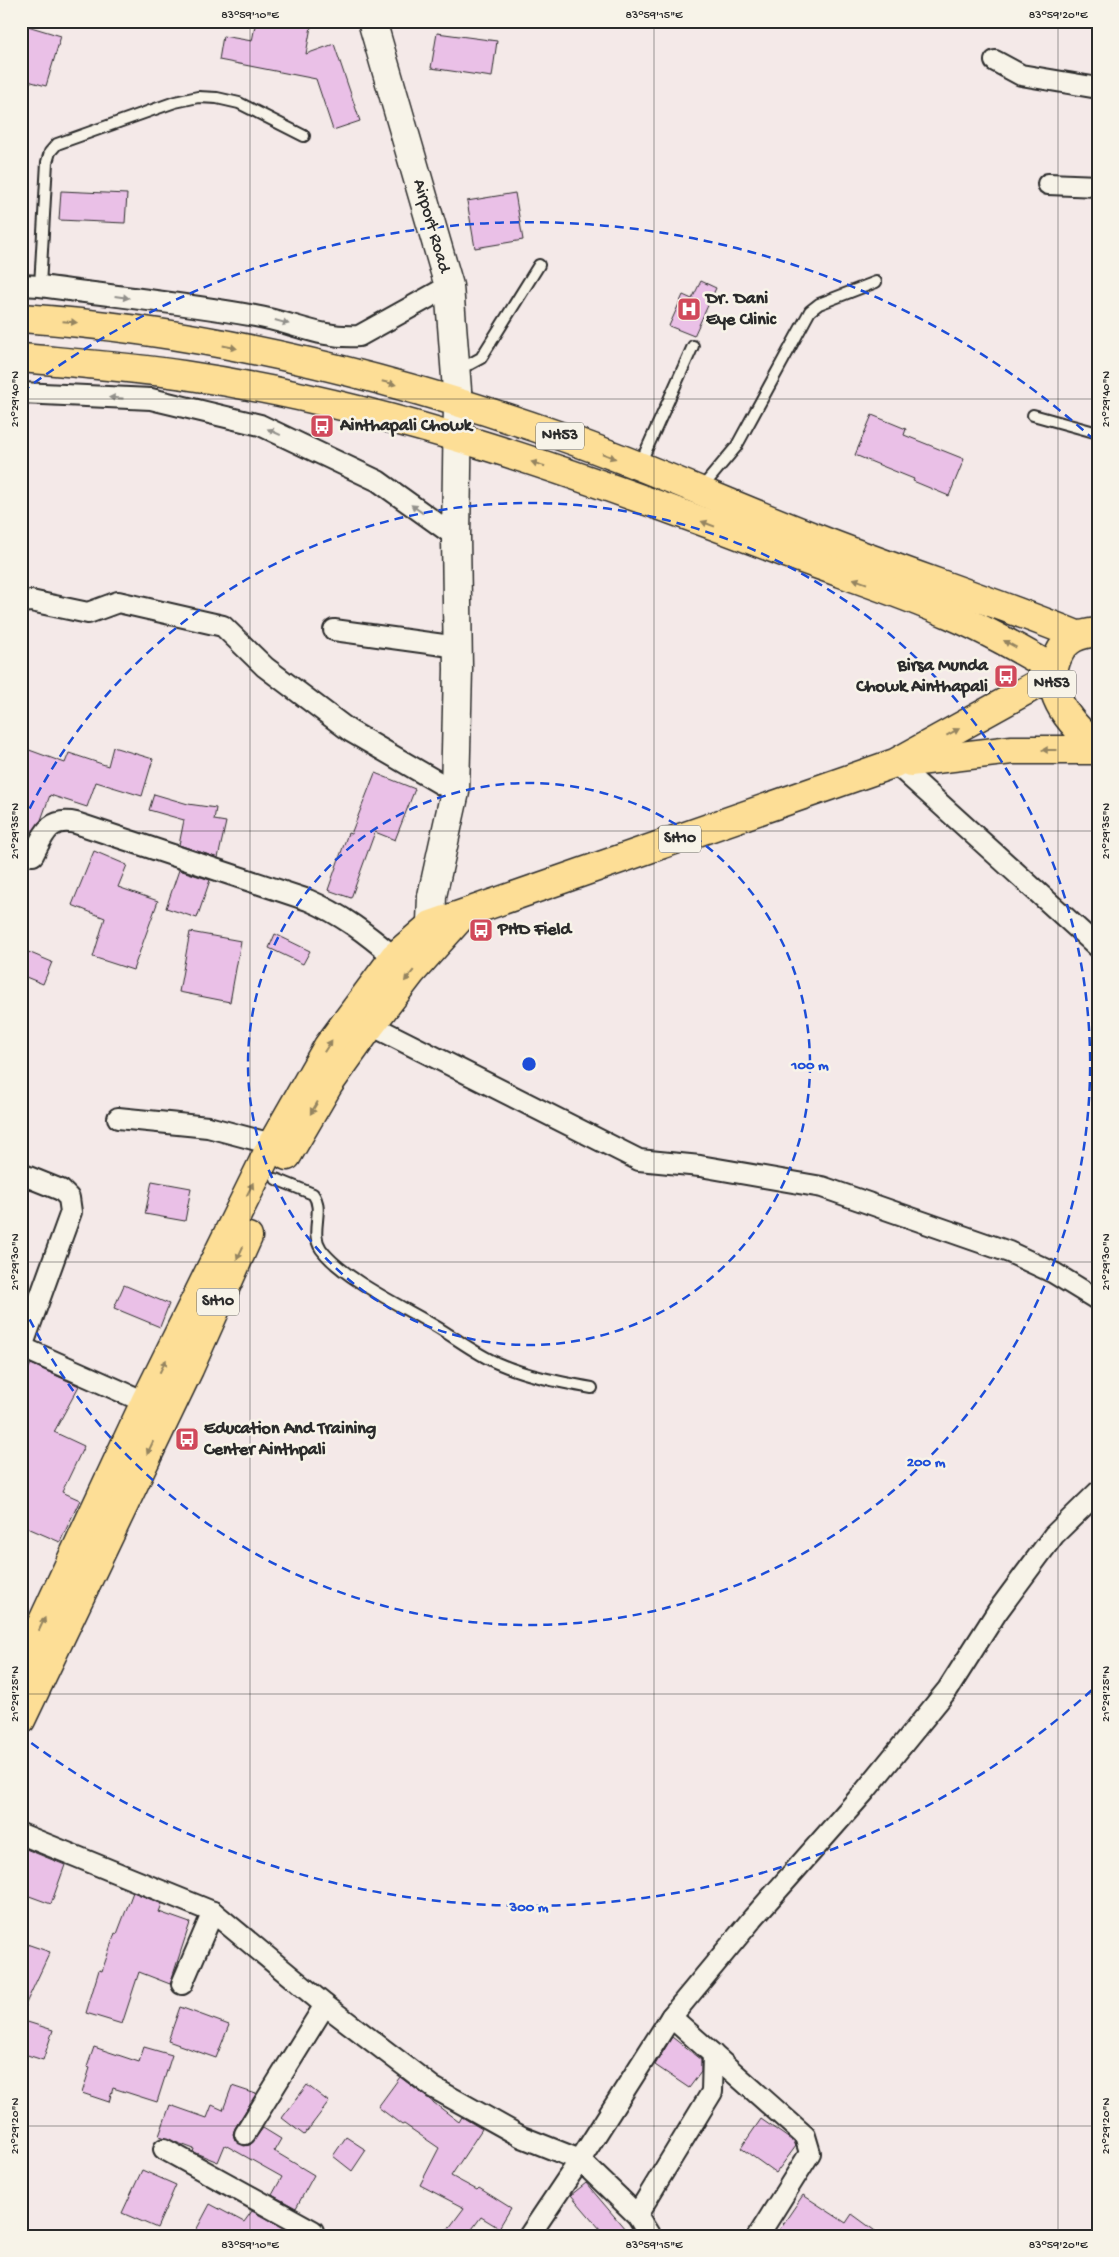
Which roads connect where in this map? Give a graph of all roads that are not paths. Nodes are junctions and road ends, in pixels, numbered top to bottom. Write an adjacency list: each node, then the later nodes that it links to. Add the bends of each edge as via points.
1 (372, 21): 10 (main road, Airport Road)
2 (995, 61): 3 (street, via 1021,75)
3 (1098, 88)
4 (304, 136): 9 (lane, via 239,103 198,96 57,144 47,162)
5 (1048, 184): 6 (street)
6 (1098, 186)
7 (539, 265): 14 (lane, via 481,358)
8 (876, 282): 21 (lane, via 819,304 810,311 736,446)
9 (31, 286): 10 (street, one-way to 10, via 255,316 328,336 345,337 359,336)
10 (449, 286): 14 (main road, Airport Road)
11 (21, 318): 16 (main road, NH53, one-way to 16, via 194,339 394,384)
12 (693, 346): 20 (lane)
13 (21, 358): 19 (main road, NH53, via 184,375 314,401)
14 (455, 369): 16 (main road, Airport Road)
15 (21, 393): 22 (street, one-way to 15, via 378,481 260,425 151,399)
16 (458, 403): 19 (main road, Airport Road); 20 (main road, NH53, one-way to 20, via 564,438)
17 (1033, 415): 18 (lane)
18 (1098, 434)
19 (458, 437): 22 (main road, Airport Road); 27 (main road, NH53, one-way to 19, via 1004,640 950,614 646,499)
20 (638, 467): 21 (main road, NH53)
21 (698, 492): 25 (main road, NH53, via 818,539)
22 (456, 537): 26 (main road, Airport Road)
23 (21, 602): 30 (street, via 31,601 88,613 118,602 223,626 265,667 350,731)
24 (334, 630): 26 (street)
25 (1087, 633): 27 (main road, NH53, via 1061,650)
26 (458, 647): 30 (main road, Airport Road)
27 (1052, 672): 28 (main road, NH53, via 1058,703); 29 (main road, SH10, one-way to 27)
28 (1098, 748): 29 (main road, SH10, one-way to 29, via 1012,750)
29 (895, 763): 32 (main road, SH10); 34 (street)
30 (455, 792): 33 (main road, Airport Road, via 432,896)
31 (21, 852): 36 (street, via 34,855 48,828 65,820 76,823 328,908 358,927)
32 (464, 914): 33 (main road, SH10); 35 (main road, SH10)
33 (430, 925): 35 (main road, Airport Road); 36 (main road, SH10)
34 (1098, 947)
35 (430, 953): 37 (main road, SH10, one-way to 37)
36 (394, 958): 39 (main road, SH10, one-way to 36, via 328,1046)
37 (371, 1025): 41 (main road, SH10, one-way to 41, via 329,1084); 42 (street, via 639,1160 700,1166 822,1186 1009,1252 1054,1273)
38 (118, 1118): 39 (street, via 208,1126)
39 (272, 1144): 45 (main road, SH10, one-way to 39)
40 (21, 1174): 43 (street, via 61,1190 69,1198 71,1212)
41 (276, 1179): 44 (lane, via 313,1194 319,1205 319,1246 342,1270 495,1362 546,1380); 45 (main road, SH10, one-way to 45)
42 (1098, 1300)
43 (22, 1347): 45 (street)
44 (592, 1388)
45 (155, 1409): 47 (main road, SH10, one-way to 45); 48 (main road, SH10, one-way to 48)
46 (1098, 1492): 53 (street, via 1054,1535 997,1612 948,1689)
47 (21, 1668)
48 (21, 1720)
49 (21, 1834): 50 (street)
50 (213, 1912): 51 (street); 52 (street)
51 (182, 1984)
52 (325, 2005): 55 (street); 57 (street, via 434,2088 522,2137)
53 (671, 2017): 54 (street); 57 (street)
54 (713, 2054): 58 (street, via 712,2092); 62 (street, via 805,2136 810,2154)
55 (245, 2134)
56 (164, 2149): 59 (street, via 313,2231)
57 (580, 2160): 58 (street); 60 (street)
58 (637, 2215): 61 (street)
59 (309, 2236)
60 (528, 2236)
61 (650, 2236)
62 (758, 2236)

